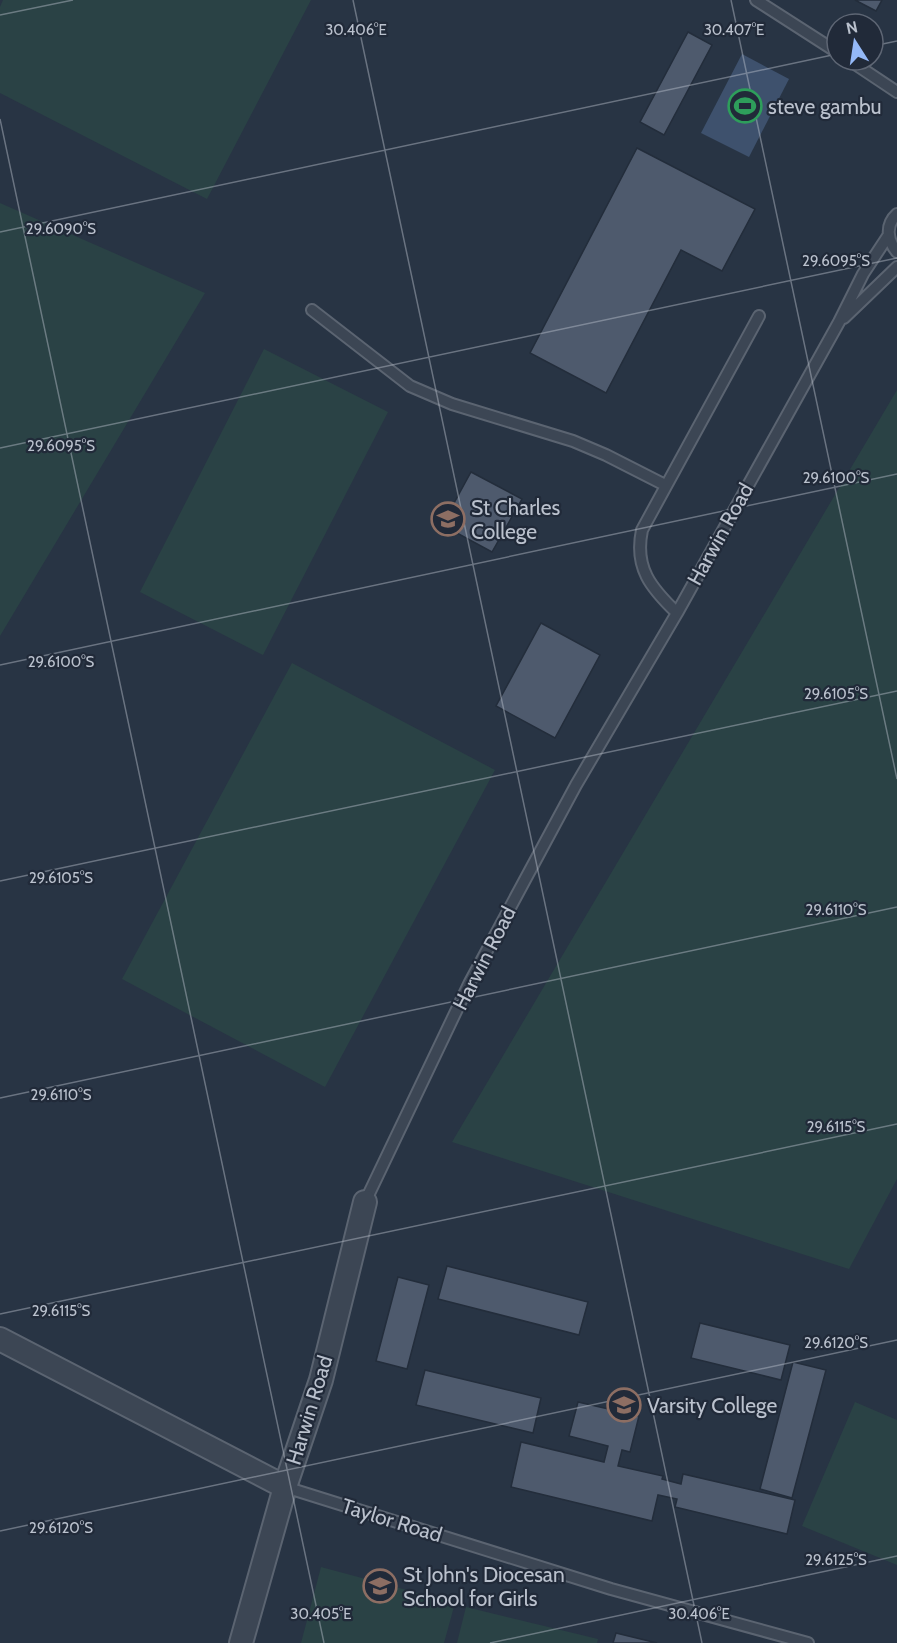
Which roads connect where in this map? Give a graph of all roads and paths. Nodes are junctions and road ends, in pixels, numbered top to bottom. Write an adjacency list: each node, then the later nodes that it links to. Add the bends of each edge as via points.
1 (756, 0): 2 (lane)
2 (825, 44)
3 (867, 72): 4 (lane)
4 (897, 92)
5 (896, 214): 6 (lane, Harwin Road)
6 (888, 236): 7 (lane); 11 (lane, Harwin Road, via 863,274)
7 (897, 252)
8 (897, 267): 11 (lane, Harwin Road)
9 (312, 310): 12 (lane, via 410,386 452,404 573,441)
10 (759, 316): 12 (lane)
11 (840, 322): 13 (lane, Harwin Road)
12 (665, 485): 13 (lane, via 642,530 639,548 649,583)
13 (677, 613): 14 (lane, Harwin Road, via 576,785 470,982)
14 (365, 1203): 16 (street, Harwin Road, via 321,1380)
15 (0, 1338): 16 (street, Taylor Road)
16 (285, 1486): 17 (street, Harwin Road); 18 (lane, Taylor Road, via 611,1589)
17 (241, 1643)
18 (808, 1643)

